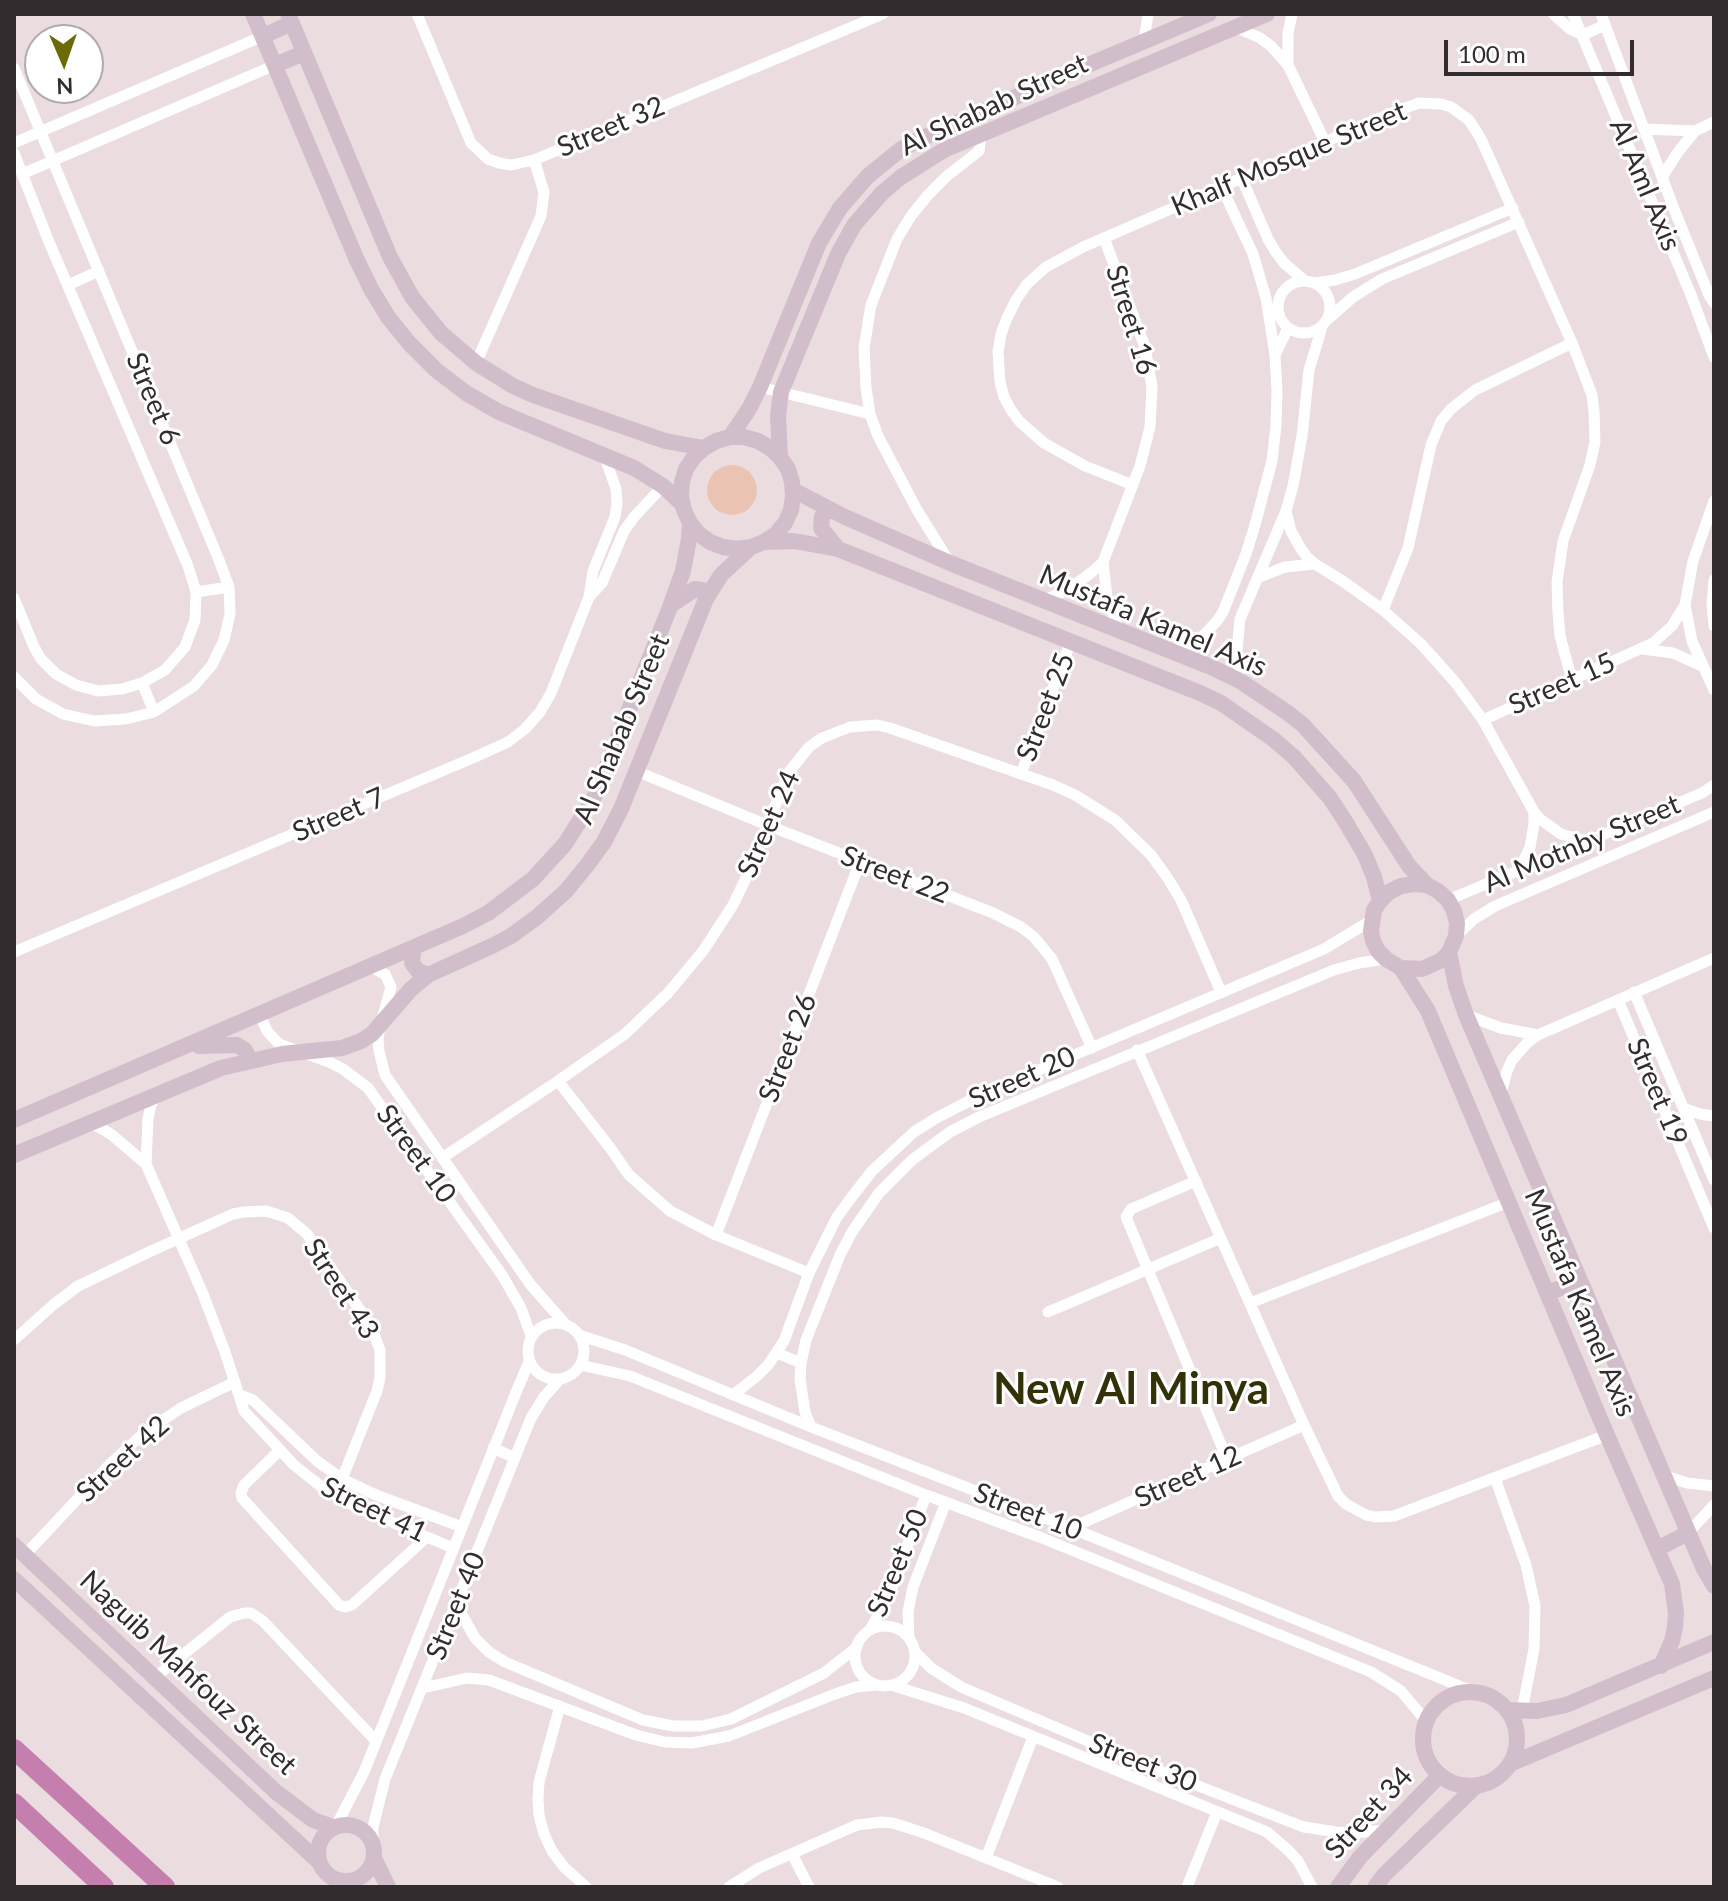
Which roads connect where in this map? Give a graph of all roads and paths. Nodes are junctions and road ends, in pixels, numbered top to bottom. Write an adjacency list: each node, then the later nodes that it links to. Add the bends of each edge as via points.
1 (253, 14): 14 (street)
2 (417, 14): 31 (street, Street 32, via 471,143 499,163)
3 (883, 14): 31 (street, Street 32)
4 (1148, 14): 15 (street)
5 (1267, 14): 12 (street, Al Shabab Street)
6 (1292, 14): 19 (street)
7 (1553, 14): 13 (street)
8 (1573, 14): 13 (street, Al Aml Axis)
9 (1204, 15): 15 (street, Al Shabab Street)
10 (290, 19): 14 (street); 16 (street)
11 (1603, 19): 13 (street); 23 (street, Al Aml Axis)
12 (1235, 27): 19 (street, via 1260,38); 21 (street, Al Shabab Street)
13 (1583, 35): 49 (street, Al Aml Axis)
14 (263, 36): 17 (street); 24 (street)
15 (1144, 41): 18 (street, Al Shabab Street)
16 (304, 53): 17 (street); 50 (street, via 400,278 434,324)
17 (275, 65): 30 (street); 55 (street, via 356,258 388,317 436,370 466,393)
18 (1088, 65): 21 (street); 51 (street, Al Shabab Street, via 918,140 868,176 819,243)
19 (1288, 65): 27 (street)
20 (14, 68): 24 (street, Street 6)
21 (1097, 85): 26 (street, Al Shabab Street)
22 (1714, 122): 25 (street)
23 (1644, 129): 25 (street); 33 (street, Al Aml Axis)
24 (41, 131): 28 (street); 30 (street, Street 6)
25 (1695, 131): 33 (street)
26 (981, 135): 52 (street, Al Shabab Street, via 901,177 854,225 830,269); 54 (street, via 979,151 947,176 911,216 887,264 865,338)
27 (1325, 142): 34 (street, Khalf Mosque Street); 36 (street, Khalf Mosque Street, via 1419,103 1451,107 1475,129)
28 (14, 143)
29 (14, 153): 32 (street, Street 6)
30 (53, 160): 32 (street); 39 (street, Street 6)
31 (534, 160): 50 (street, via 544,192 541,216)
32 (22, 174): 41 (street, Street 6)
33 (1662, 177): 43 (street, Al Aml Axis)
34 (1242, 179): 35 (street, Khalf Mosque Street); 40 (street, via 1275,251)
35 (1222, 188): 38 (street, Khalf Mosque Street); 42 (street, via 1253,254)
36 (1513, 208): 37 (street, Khalf Mosque Street); 40 (street, via 1355,274)
37 (1519, 222): 45 (street, via 1382,279); 47 (street, Khalf Mosque Street)
38 (1104, 238): 60 (street, Street 16, via 1150,366 1150,427); 60 (street, Street 16, via 1057,260 1027,284 1001,334 998,367 1004,397 1031,433 1085,466)
39 (99, 271): 41 (street); 75 (street, Street 6)
40 (1310, 282): 44 (street, via 1289,285); 45 (street, via 1329,298)
41 (68, 285): 76 (street, Street 6)
42 (1266, 298): 44 (street); 48 (street)
43 (1714, 303)
44 (1278, 308): 46 (street)
45 (1325, 323): 46 (street, via 1309,333); 66 (street, via 1309,370)
46 (1288, 328): 48 (street)
47 (1572, 343): 83 (street, via 1475,390 1441,421 1408,548); 94 (street, Khalf Mosque Street, via 1592,395 1595,427 1590,465 1563,541 1558,573 1560,636)
48 (1275, 355): 84 (street, via 1272,461 1251,540)
49 (1714, 357)
50 (476, 363): 53 (street)
51 (760, 387): 52 (street); 56 (street, Al Shabab Street)
52 (781, 392): 54 (street); 59 (street, Al Shabab Street)
53 (555, 403): 55 (street); 57 (street, via 665,441)
54 (870, 414): 71 (street, via 904,486)
55 (544, 431): 58 (street)
56 (730, 437): 57 (street); 59 (street, via 758,441)
57 (704, 448): 64 (street, via 686,469)
58 (604, 455): 61 (street); 77 (street, Street 7, via 617,503)
59 (780, 457): 62 (street)
60 (1133, 485): 70 (street, Street 16)
61 (663, 486): 64 (street); 77 (street, Street 7, via 624,531 602,583)
62 (793, 490): 65 (street, Mustafa Kamel Axis); 68 (street, via 785,523)
63 (1714, 501): 81 (street, via 1693,561)
64 (682, 504): 67 (street)
65 (829, 510): 69 (street, via 821,528); 71 (street, Mustafa Kamel Axis)
66 (1286, 511): 72 (street, via 1295,540); 73 (street)
67 (690, 523): 68 (street, via 723,547); 82 (street, Al Shabab Street, via 687,556)
68 (758, 544): 69 (street, Mustafa Kamel Axis, via 794,541); 79 (street, Al Shabab Street, via 730,565)
69 (838, 549): 88 (street, Mustafa Kamel Axis)
70 (1103, 562): 80 (street, Street 16, via 1068,590); 87 (street, Street 16, via 1107,597)
71 (950, 563): 80 (street, Mustafa Kamel Axis)
72 (1315, 564): 73 (street); 83 (street)
73 (1259, 577): 85 (street)
74 (1714, 580): 86 (street)
75 (229, 587): 76 (street); 99 (street, Street 6, via 230,614 212,665 194,686)
76 (196, 592): 96 (street, Street 6, via 195,620 185,647 165,670)
77 (589, 597): 117 (street, Street 7, via 551,693 540,712 508,742)
78 (14, 598): 96 (street, via 34,647 56,674 98,691)
79 (706, 599): 82 (street, via 695,589); 101 (street, Al Shabab Street)
80 (1041, 601): 87 (street, Mustafa Kamel Axis)
81 (1685, 605): 89 (street, Street 15, via 1672,626); 91 (street)
82 (670, 607): 116 (street, Al Shabab Street, via 594,798 565,844 507,900)
83 (1383, 610): 100 (street, via 1438,662)
84 (1223, 612): 85 (street); 90 (street, via 1202,637)
85 (1240, 619): 95 (street)
86 (1714, 626)
87 (1119, 630): 90 (street, Mustafa Kamel Axis)
88 (1071, 641): 98 (street, Mustafa Kamel Axis); 102 (street, Street 25)
89 (1642, 649): 91 (street, Street 15, via 1673,653); 94 (street, Street 15)
90 (1172, 651): 92 (street, Mustafa Kamel Axis)
91 (1702, 666): 97 (street)
92 (1211, 667): 95 (street, Mustafa Kamel Axis); 98 (street)
93 (14, 677): 99 (street, via 36,699 63,714 94,721)
94 (1572, 680): 100 (street, Street 15)
95 (1240, 681): 111 (street, Mustafa Kamel Axis, via 1303,725 1354,781 1401,855)
96 (142, 683): 99 (street)
97 (1714, 690)
98 (1200, 693): 113 (street, Mustafa Kamel Axis, via 1257,726 1313,777 1365,855)
99 (154, 712)
100 (1483, 720): 105 (street)
101 (636, 771): 107 (street, Street 22); 123 (street, Al Shabab Street, via 604,842 566,891 511,936)
102 (1021, 774): 107 (street, Street 24, via 890,728 850,727 822,738 798,759); 124 (street, Street 24, via 1096,807 1151,855 1181,900)
103 (1714, 785): 104 (street, Al Motnby Street)
104 (1702, 793): 106 (street); 108 (street, Al Motnby Street)
105 (1534, 812): 108 (street, via 1561,834); 110 (street, via 1530,847)
106 (1712, 812): 115 (street, Al Motnby Street, via 1495,906)
107 (767, 825): 109 (street, Street 22); 138 (street, Street 24, via 733,905 686,973 625,1034)
108 (1586, 841): 110 (street, Al Motnby Street)
109 (860, 862): 132 (street, Street 22, via 998,915 1034,937 1059,971); 154 (street, Street 26)
110 (1520, 869): 112 (street, Al Motnby Street)
111 (1427, 885): 112 (street); 113 (street, via 1401,886)
112 (1448, 900): 115 (street)
113 (1380, 901): 114 (street)
114 (1372, 920): 120 (street, via 1373,941); 124 (street, Street 20, via 1324,949)
115 (1456, 936): 118 (street)
116 (415, 947): 121 (street, Al Shabab Street); 123 (street, via 412,963)
117 (14, 952)
118 (1449, 952): 122 (street, via 1422,969); 128 (street, Mustafa Kamel Axis)
119 (1714, 958): 125 (street)
120 (1386, 959): 122 (street); 133 (street, Street 20, via 1334,970)
121 (371, 967): 127 (street, Al Shabab Street); 129 (street, Street 10, via 385,974 391,987)
122 (1401, 968): 152 (street, Mustafa Kamel Axis, via 1428,1011)
123 (428, 975): 129 (street, Al Shabab Street)
124 (1221, 992): 132 (street, Street 20)
125 (1634, 992): 126 (street); 143 (street, Street 19)
126 (1618, 1000): 130 (street); 153 (street, Street 19)
127 (260, 1015): 131 (street, Al Shabab Street); 134 (street, Street 10, via 273,1038)
128 (1466, 1015): 130 (street); 140 (street, Mustafa Kamel Axis)
129 (380, 1026): 134 (street, Al Shabab Street, via 352,1045); 136 (street, Street 10)
130 (1538, 1035): 140 (street, via 1512,1060)
131 (187, 1046): 135 (street, via 237,1045); 145 (street, Al Shabab Street)
132 (1092, 1048): 137 (street, Street 20)
133 (1137, 1050): 142 (street, Street 20); 151 (street)
134 (302, 1051): 135 (street, Al Shabab Street); 139 (street, Street 10)
135 (250, 1060): 141 (street, Al Shabab Street)
136 (385, 1075): 139 (street); 148 (street, Street 10)
137 (1020, 1079): 142 (street); 158 (street, Street 20, via 938,1117 892,1151 837,1217)
138 (558, 1081): 148 (street, Street 24); 154 (street, via 629,1175 670,1211)
139 (368, 1088): 161 (street, Street 10)
140 (1500, 1094): 160 (street, Mustafa Kamel Axis)
141 (157, 1095): 146 (street, Al Shabab Street); 149 (street, Street 41, via 148,1119)
142 (1028, 1096): 172 (street, Street 20, via 950,1132 879,1193 840,1255)
143 (1683, 1108): 144 (street); 150 (street, Street 19)
144 (1714, 1116)
145 (14, 1120)
146 (88, 1124): 147 (street, Al Shabab Street); 149 (street, Street 41, via 112,1135)
147 (14, 1155)
148 (442, 1158): 159 (street, Street 10)
149 (146, 1164): 155 (street, Street 41)
150 (1712, 1169)
151 (1196, 1181): 156 (street); 157 (street, via 1126,1214)
152 (1509, 1202): 162 (street, Mustafa Kamel Axis); 163 (street)
153 (1714, 1228)
154 (716, 1235): 158 (street)
155 (179, 1238): 168 (street, Street 43, via 78,1286); 176 (street, Street 41); 188 (street, Street 43, via 233,1214 266,1211 288,1218 307,1234 370,1324 380,1350 380,1377)
156 (1221, 1238): 157 (street); 163 (street)
157 (1147, 1270): 164 (street); 185 (street)
158 (809, 1273): 169 (street, Street 20)
159 (525, 1276): 161 (street); 165 (street, Street 10)
160 (1580, 1280): 162 (street); 186 (street, Mustafa Kamel Axis)
161 (510, 1287): 167 (street, Street 10)
162 (1548, 1293): 181 (street, Mustafa Kamel Axis)
163 (1250, 1303): 179 (street)
164 (1048, 1312)
165 (566, 1325): 166 (street); 167 (street, via 547,1324)
166 (579, 1335): 170 (street, Street 10); 173 (street, via 584,1350)
167 (531, 1336): 171 (street)
168 (14, 1340)
169 (777, 1353): 172 (street); 178 (street, Street 20)
170 (651, 1361): 175 (street); 178 (street, Street 10)
171 (529, 1362): 174 (street, via 539,1374); 182 (street, Street 40)
172 (801, 1363): 180 (street, Street 20, via 801,1396)
173 (580, 1365): 174 (street); 175 (street, Street 10)
174 (560, 1379): 184 (street, Street 40, via 537,1407)
175 (642, 1381): 190 (street, Street 10)
176 (235, 1382): 177 (street, Street 41); 201 (street, Street 42, via 145,1432)
177 (240, 1395): 183 (street, Street 41, via 244,1411); 188 (street, Street 41, via 253,1400)
178 (733, 1395): 180 (street, Street 10)
179 (1304, 1425): 185 (street, Street 12); 187 (street, via 1338,1496 1366,1515 1394,1516)
180 (811, 1427): 193 (street, Street 10)
181 (1607, 1435): 187 (street); 200 (street, Mustafa Kamel Axis)
182 (493, 1448): 184 (street); 194 (street, Street 40)
183 (280, 1450): 197 (street, Street 41, via 338,1497); 197 (street, via 244,1485 242,1498 339,1605 352,1605)
184 (515, 1458): 204 (street, Street 40)
185 (1227, 1459): 195 (street, Street 12)
186 (1663, 1475): 189 (street); 196 (street, Mustafa Kamel Axis)
187 (1495, 1478): 224 (street, via 1535,1606 1534,1649)
188 (342, 1479): 194 (street, Street 41)
189 (1714, 1486)
190 (926, 1495): 191 (street, Street 10); 205 (street, Street 50, via 889,1596)
191 (946, 1502): 198 (street, Street 10); 206 (street, Street 50, via 913,1587)
192 (1714, 1505): 196 (street)
193 (1050, 1520): 195 (street, Street 10); 198 (street)
194 (462, 1527): 199 (street, Street 40)
195 (1071, 1528): 220 (street, Street 10)
196 (1688, 1533): 200 (street); 203 (street, Mustafa Kamel Axis)
197 (427, 1537): 199 (street, Street 41)
198 (1042, 1538): 226 (street, Street 10, via 1371,1672 1401,1691)
199 (453, 1548): 229 (street, Street 40)
200 (1657, 1549): 211 (street, Mustafa Kamel Axis, via 1672,1584 1676,1613)
201 (19, 1550): 212 (street, Naguib Mahfouz Street)
202 (14, 1579): 238 (street, Naguib Mahfouz Street)
203 (1714, 1586)
204 (456, 1604): 210 (street, via 481,1645); 219 (street, Street 40)
205 (869, 1631): 206 (street, via 891,1627); 208 (street)
206 (909, 1638): 209 (street)
207 (1714, 1642): 211 (street)
208 (857, 1647): 214 (street); 216 (street, via 859,1670)
209 (915, 1652): 217 (street, via 912,1669); 218 (street, Street 30)
210 (514, 1666): 215 (street); 225 (street)
211 (1661, 1666): 224 (street, via 1566,1705)
212 (154, 1678): 229 (street, via 230,1617 251,1613); 236 (street, Naguib Mahfouz Street)
213 (1714, 1678): 231 (street)
214 (804, 1683): 221 (street); 225 (street, via 717,1723 673,1726)
215 (506, 1685): 219 (street, via 467,1678); 223 (street)
216 (876, 1685): 217 (street); 221 (street)
217 (891, 1685): 222 (street, Street 30)
218 (961, 1687): 222 (street); 240 (street, Street 30)
219 (423, 1688): 234 (street, Street 40)
220 (1477, 1693): 224 (street); 226 (street, via 1446,1698)
221 (814, 1702): 227 (street, via 705,1741 665,1742)
222 (954, 1704): 228 (street, Street 30)
223 (560, 1706): 227 (street); 252 (street, via 539,1782 539,1815 552,1851)
224 (1514, 1710): 231 (street, via 1516,1751)
225 (643, 1720): 227 (street)
226 (1426, 1721): 233 (street, via 1423,1745)
227 (636, 1735)
228 (1033, 1737): 239 (street, Street 30); 246 (street)
229 (376, 1741): 232 (street, Street 40)
230 (14, 1749): 250 (highway)
231 (1510, 1764): 235 (street, via 1490,1782)
232 (364, 1772): 234 (street); 241 (street, Street 40)
233 (1440, 1775): 235 (street); 242 (street, Street 34)
234 (385, 1779): 244 (street, Street 40, via 373,1827)
235 (1476, 1786): 259 (street, Street 34)
236 (276, 1792): 238 (street); 241 (street, Naguib Mahfouz Street, via 313,1820)
237 (14, 1803): 249 (highway)
238 (262, 1809): 247 (street, Naguib Mahfouz Street)
239 (1217, 1812): 243 (street, Street 30); 256 (street)
240 (1288, 1821): 242 (street, Street 30, via 1336,1832); 243 (street)
241 (335, 1827): 244 (street, via 358,1827 370,1836); 247 (street, via 320,1842)
242 (1386, 1829): 258 (street, Street 34)
243 (1278, 1840): 257 (street, Street 30)
244 (374, 1850): 248 (street, via 369,1870); 251 (street)
245 (792, 1854): 246 (street, via 857,1825 882,1822); 253 (street); 254 (street)
246 (986, 1858): 255 (street)
247 (319, 1862): 248 (street)
248 (342, 1883)
249 (104, 1887)
250 (165, 1887)
251 (388, 1887)
252 (586, 1887)
253 (729, 1887)
254 (809, 1887)
255 (1058, 1887)
256 (1187, 1887)
257 (1312, 1887)
258 (1338, 1887)
259 (1375, 1887)

